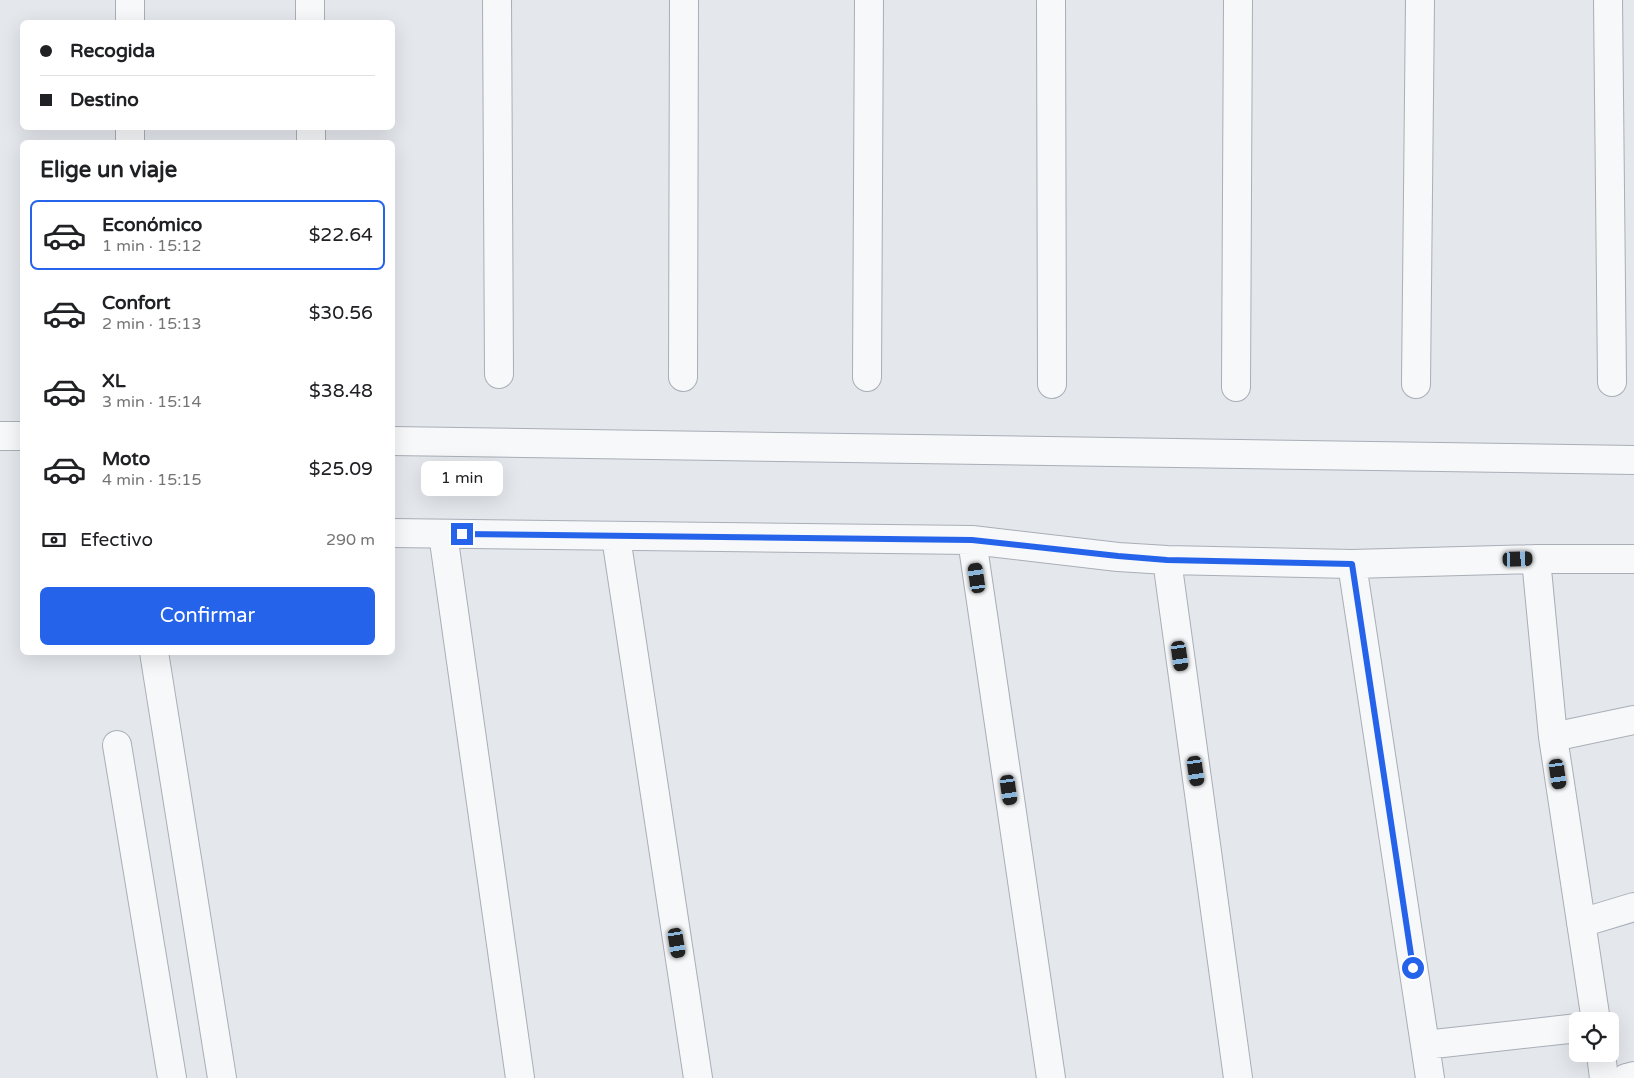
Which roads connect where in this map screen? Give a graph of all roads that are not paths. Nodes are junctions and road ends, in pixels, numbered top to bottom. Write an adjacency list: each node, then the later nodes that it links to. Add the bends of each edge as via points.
1 (130, 0): 10 (street)
2 (310, 0): 11 (street)
3 (497, 0): 12 (street)
4 (684, 0): 13 (street)
5 (869, 0): 14 (street)
6 (1051, 0): 16 (street)
7 (1238, 0): 18 (street)
8 (1420, 0): 17 (street)
9 (1608, 0): 15 (street)
10 (130, 20)
11 (310, 20)
12 (499, 374)
13 (683, 377)
14 (866, 377)
15 (1612, 382)
16 (1052, 384)
17 (1416, 384)
18 (1236, 387)
19 (0, 436): 20 (street)
20 (20, 436)
21 (395, 441): 22 (street)
22 (1634, 460)
23 (395, 533): 24 (street)
24 (443, 534): 25 (street); 44 (street)
25 (616, 537): 26 (street); 45 (street)
26 (972, 540): 29 (street); 46 (street)
27 (1536, 559): 28 (street); 30 (street); 33 (street)
28 (1634, 559)
29 (1167, 560): 30 (street); 47 (street)
30 (1352, 564): 39 (street)
31 (154, 655): 43 (street)
32 (1634, 720): 33 (street)
33 (1553, 737): 36 (street)
34 (117, 745): 42 (street)
35 (1634, 907): 36 (street)
36 (1581, 923): 37 (street)
37 (1595, 1012)
38 (1569, 1029): 39 (street)
39 (1425, 1045): 48 (street)
40 (1601, 1062): 49 (street)
41 (1634, 1076): 50 (street)
42 (172, 1078)
43 (222, 1078)
44 (520, 1078)
45 (698, 1078)
46 (1052, 1078)
47 (1238, 1078)
48 (1430, 1078)
49 (1604, 1078)
50 (1626, 1078)

